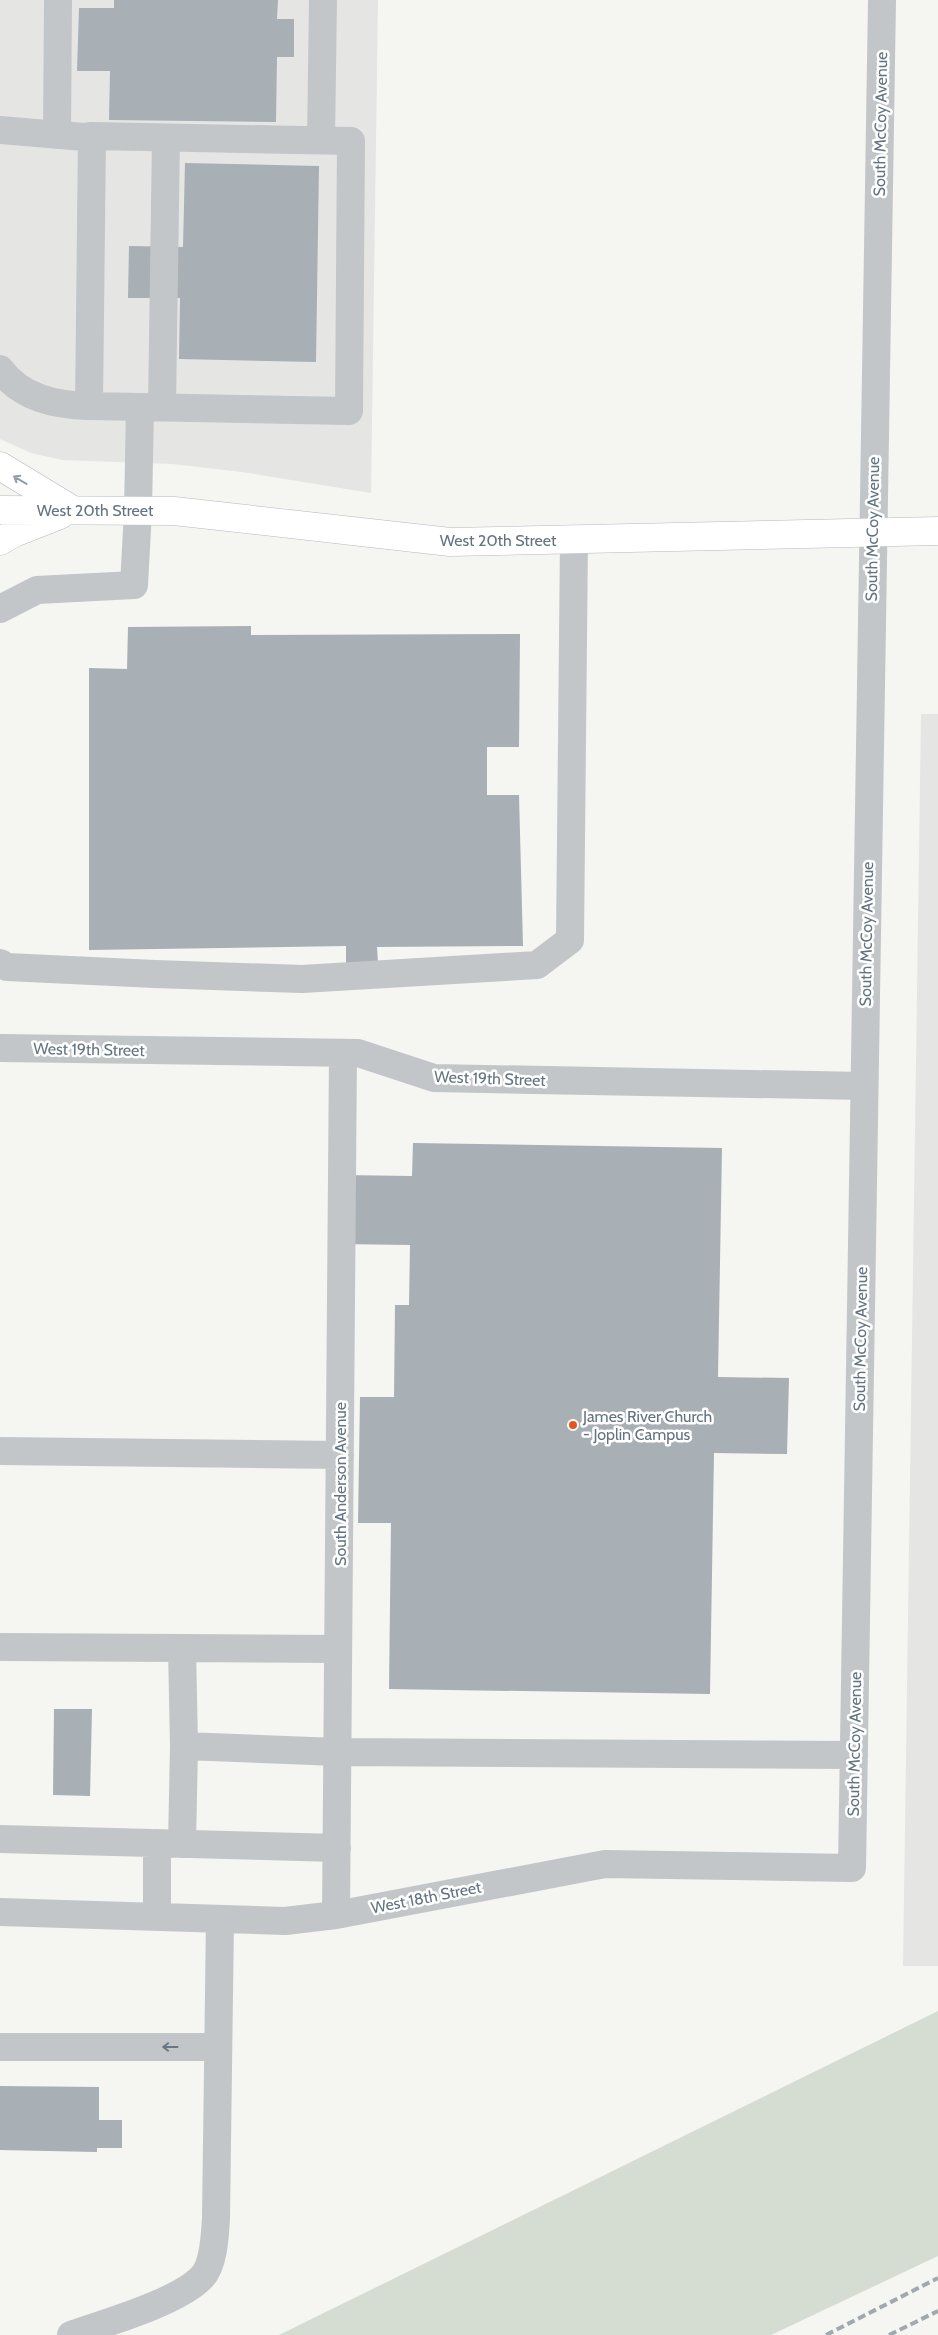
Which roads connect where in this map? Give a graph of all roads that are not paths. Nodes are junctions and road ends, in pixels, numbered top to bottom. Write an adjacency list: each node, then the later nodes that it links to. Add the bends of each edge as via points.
1 (58, 0): 5 (street)
2 (323, 0): 8 (street)
3 (882, 0): 17 (street, South McCoy Avenue)
4 (0, 130): 5 (street)
5 (57, 135): 6 (street)
6 (92, 136): 7 (street); 10 (street)
7 (166, 138): 8 (street); 11 (street)
8 (321, 140): 11 (street, via 351,141 349,411)
9 (0, 370): 10 (street, via 16,386 47,402)
10 (89, 406): 11 (street)
11 (151, 407): 15 (street)
12 (0, 466): 14 (main road, one-way to 12)
13 (0, 510): 14 (main road, West 20th Street)
14 (72, 510): 15 (main road, West 20th Street); 19 (main road, via 14,533)
15 (138, 511): 18 (main road, West 20th Street, via 174,511 450,542); 20 (street, via 134,585 37,590)
16 (938, 531): 17 (main road, West 20th Street)
17 (872, 532): 18 (main road, West 20th Street); 24 (street, South McCoy Avenue)
18 (574, 539): 21 (street, via 570,940 537,965 302,979 7,967)
19 (0, 542)
20 (0, 609)
21 (0, 963)
22 (0, 1048): 23 (street, West 19th Street)
23 (342, 1053): 24 (street, West 19th Street, via 358,1053 434,1078); 26 (street, South Anderson Avenue)
24 (864, 1086): 32 (street, South McCoy Avenue)
25 (0, 1451): 26 (street)
26 (340, 1454): 29 (street, South Anderson Avenue)
27 (0, 1647): 28 (street)
28 (182, 1648): 29 (street); 30 (street)
29 (338, 1650): 31 (street, South Anderson Avenue)
30 (184, 1746): 31 (street); 34 (street)
31 (337, 1752): 32 (street); 35 (street, South Anderson Avenue)
32 (854, 1755): 36 (street, South McCoy Avenue)
33 (0, 1839): 34 (street)
34 (170, 1843): 35 (street); 39 (street)
35 (337, 1848): 38 (street, South Anderson Avenue)
36 (852, 1868): 38 (street, West 18th Street, via 605,1864)
37 (0, 1912): 39 (street, West 18th Street)
38 (336, 1915): 40 (street, West 18th Street, via 285,1921)
39 (157, 1917): 40 (street, West 18th Street)
40 (220, 1919): 42 (street)
41 (0, 2047): 42 (street, one-way to 41)
42 (218, 2047): 43 (street, via 216,2218 213,2251 203,2277 176,2296)
43 (71, 2335)

